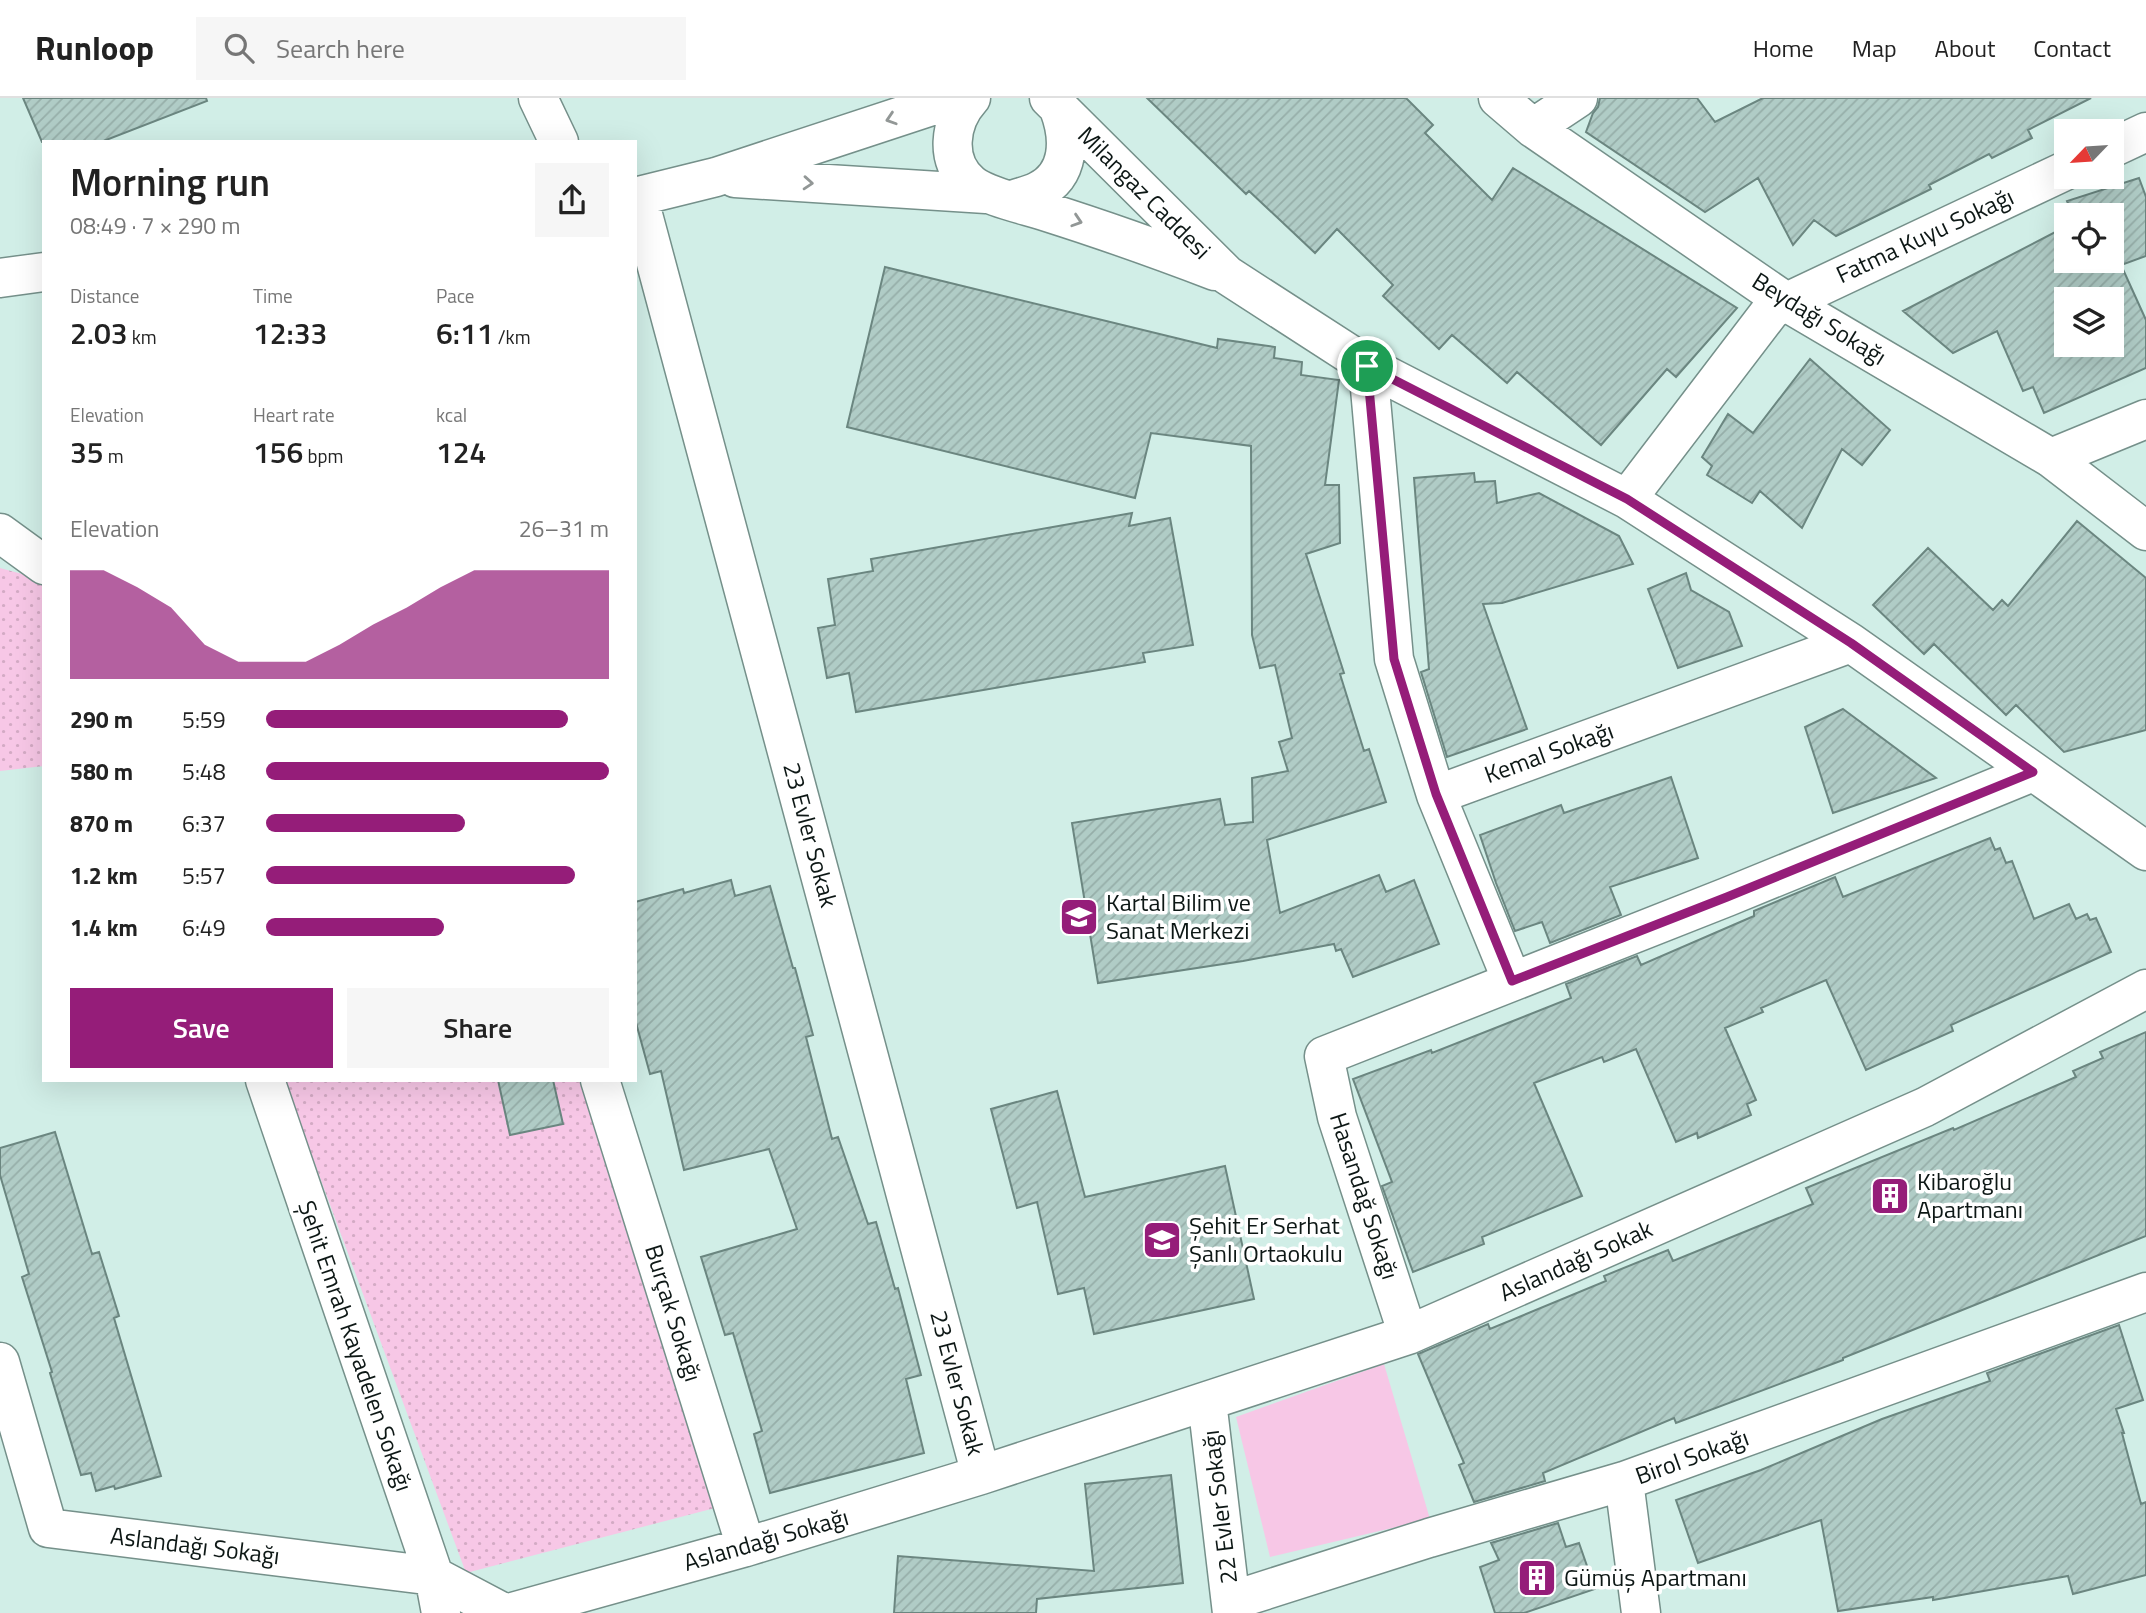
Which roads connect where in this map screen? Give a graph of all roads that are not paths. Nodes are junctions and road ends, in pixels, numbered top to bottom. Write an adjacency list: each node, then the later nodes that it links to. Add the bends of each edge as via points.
1 (538, 98): 9 (street)
2 (956, 98): 12 (street, Milangaz Caddesi, one-way to 12)
3 (971, 98): 14 (street, Milangaz Caddesi, via 958,114 953,151 970,183)
4 (1498, 98): 7 (street, Beydağı Sokağı)
5 (1578, 98): 7 (street)
6 (1054, 103): 14 (street, Milangaz Caddesi, via 1066,126 1064,163 1040,191); 16 (street, Milangaz Caddesi)
7 (1533, 128): 18 (street, Beydağı Sokağı)
8 (2146, 132): 10 (street)
9 (558, 140)
10 (2124, 142)
11 (2054, 176): 18 (street, Fatma Kuyu Sokağı)
12 (716, 177): 13 (street, Milangaz Caddesi); 14 (street, Milangaz Caddesi, one-way to 14)
13 (637, 196): 38 (street, 23 Evler Sokak)
14 (999, 197): 16 (street, Milangaz Caddesi, one-way to 16)
15 (42, 272): 17 (street)
16 (1227, 275): 19 (street, Milangaz Caddesi)
17 (0, 278)
18 (1786, 302): 21 (street, Beydağı Sokağı); 22 (street, Fatma Kuyu Sokağı, via 1772,309)
19 (1367, 366): 22 (street, Milangaz Caddesi); 28 (street, via 1394,659)
20 (2146, 419): 21 (street)
21 (2051, 458): 23 (street, Beydağı Sokağı)
22 (1627, 499): 26 (street, Milangaz Caddesi)
23 (2146, 531)
24 (0, 533): 25 (street)
25 (42, 564)
26 (1851, 643): 27 (street, Milangaz Caddesi); 28 (street, Kemal Sokağı)
27 (2033, 772): 29 (street, Milangaz Caddesi); 30 (street)
28 (1436, 794): 30 (street)
29 (2146, 851)
30 (1512, 981): 35 (street, Hasandağ Sokağı, via 1324,1056 1337,1116)
31 (2146, 989): 35 (street, Aslandağı Sokak, via 1925,1107)
32 (266, 1082): 41 (street, Şehit Emrah Kayadelen Sokağı)
33 (601, 1082): 40 (street, Burçak Sokağı)
34 (2146, 1293): 39 (street, Birol Sokağı)
35 (1408, 1335): 37 (street, Aslandağı Sokak)
36 (3, 1382): 41 (street, Aslandağı Sokağı, via 48,1528)
37 (1208, 1401): 38 (street, Aslandağı Sokak); 42 (street, 22 Evler Sokağı)
38 (981, 1475): 40 (street, Aslandağı Sokağı)
39 (1624, 1481): 42 (street, Birol Sokağı, via 1429,1538); 45 (street)
40 (746, 1547): 44 (street, Aslandağı Sokağı)
41 (434, 1576): 43 (street, Şehit Emrah Kayadelen Sokağı); 44 (street, Aslandağı Sokağı)
42 (1231, 1607)
43 (441, 1613)
44 (507, 1613)
45 (1641, 1613)

